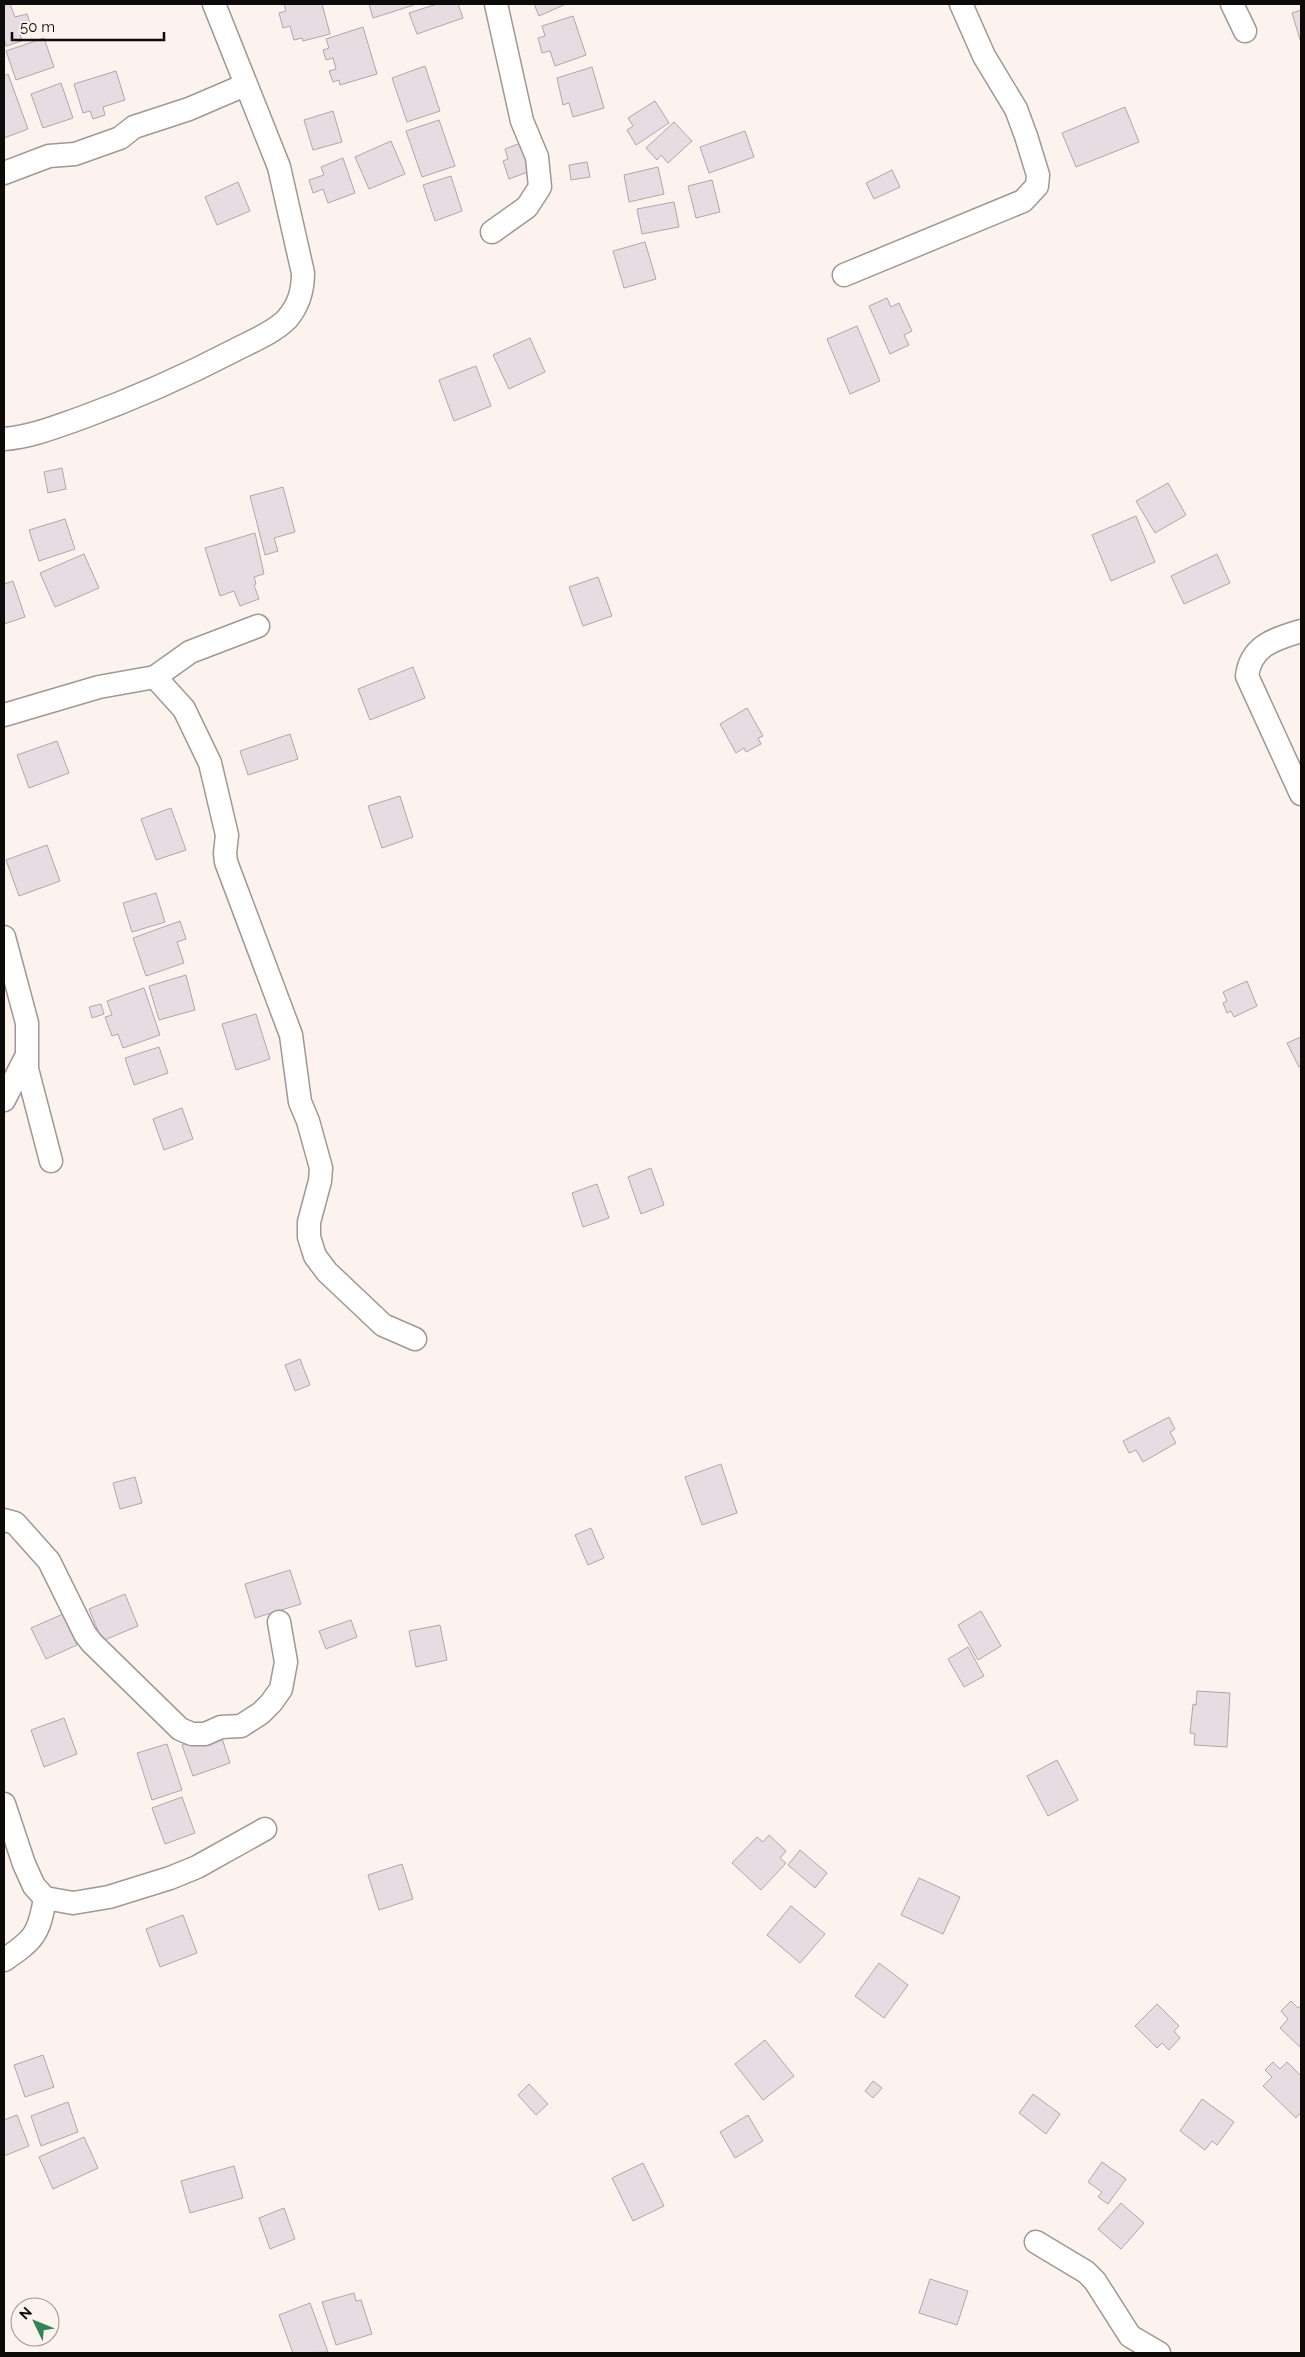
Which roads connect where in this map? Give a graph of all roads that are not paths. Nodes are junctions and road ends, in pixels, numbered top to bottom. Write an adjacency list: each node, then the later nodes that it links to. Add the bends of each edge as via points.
1 (214, 4): 6 (street)
2 (496, 4): 8 (street, via 522,121 537,158 540,186 527,207)
3 (961, 4): 9 (street, via 984,56 1016,109 1038,175 1036,186 1023,201)
4 (1232, 4): 5 (street)
5 (1245, 31)
6 (245, 85): 7 (street, via 189,109 134,127 120,138 75,154 49,156); 10 (street, via 279,167 292,222 303,273 303,286 295,309 272,331 216,360 113,406 36,434)
7 (4, 174)
8 (492, 232)
9 (844, 275)
10 (4, 439)
11 (258, 626): 13 (street, via 190,652)
12 (1301, 631): 15 (street, via 1264,646 1249,663 1247,676)
13 (155, 676): 14 (street, via 99,687); 20 (street, via 184,709 210,763 228,835 226,862 291,1035 300,1102 321,1168 309,1222 315,1256 359,1305 383,1325)
14 (4, 715)
15 (1301, 794)
16 (4, 937): 17 (street, via 27,1023)
17 (26, 1057): 18 (street); 19 (street)
18 (4, 1100)
19 (51, 1161)
20 (415, 1339)
21 (4, 1520): 22 (street, via 15,1523 49,1561 92,1643 180,1729 192,1734 241,1726 271,1703 281,1689 286,1662)
22 (279, 1622)
23 (4, 1804): 25 (street, via 24,1864 34,1886)
24 (265, 1829): 25 (street, via 197,1867 152,1884 109,1897 73,1903)
25 (45, 1898): 26 (street, via 37,1932 24,1947)
26 (4, 1960)
27 (1036, 2242): 28 (street, via 1086,2272 1130,2336)
28 (1159, 2353)

